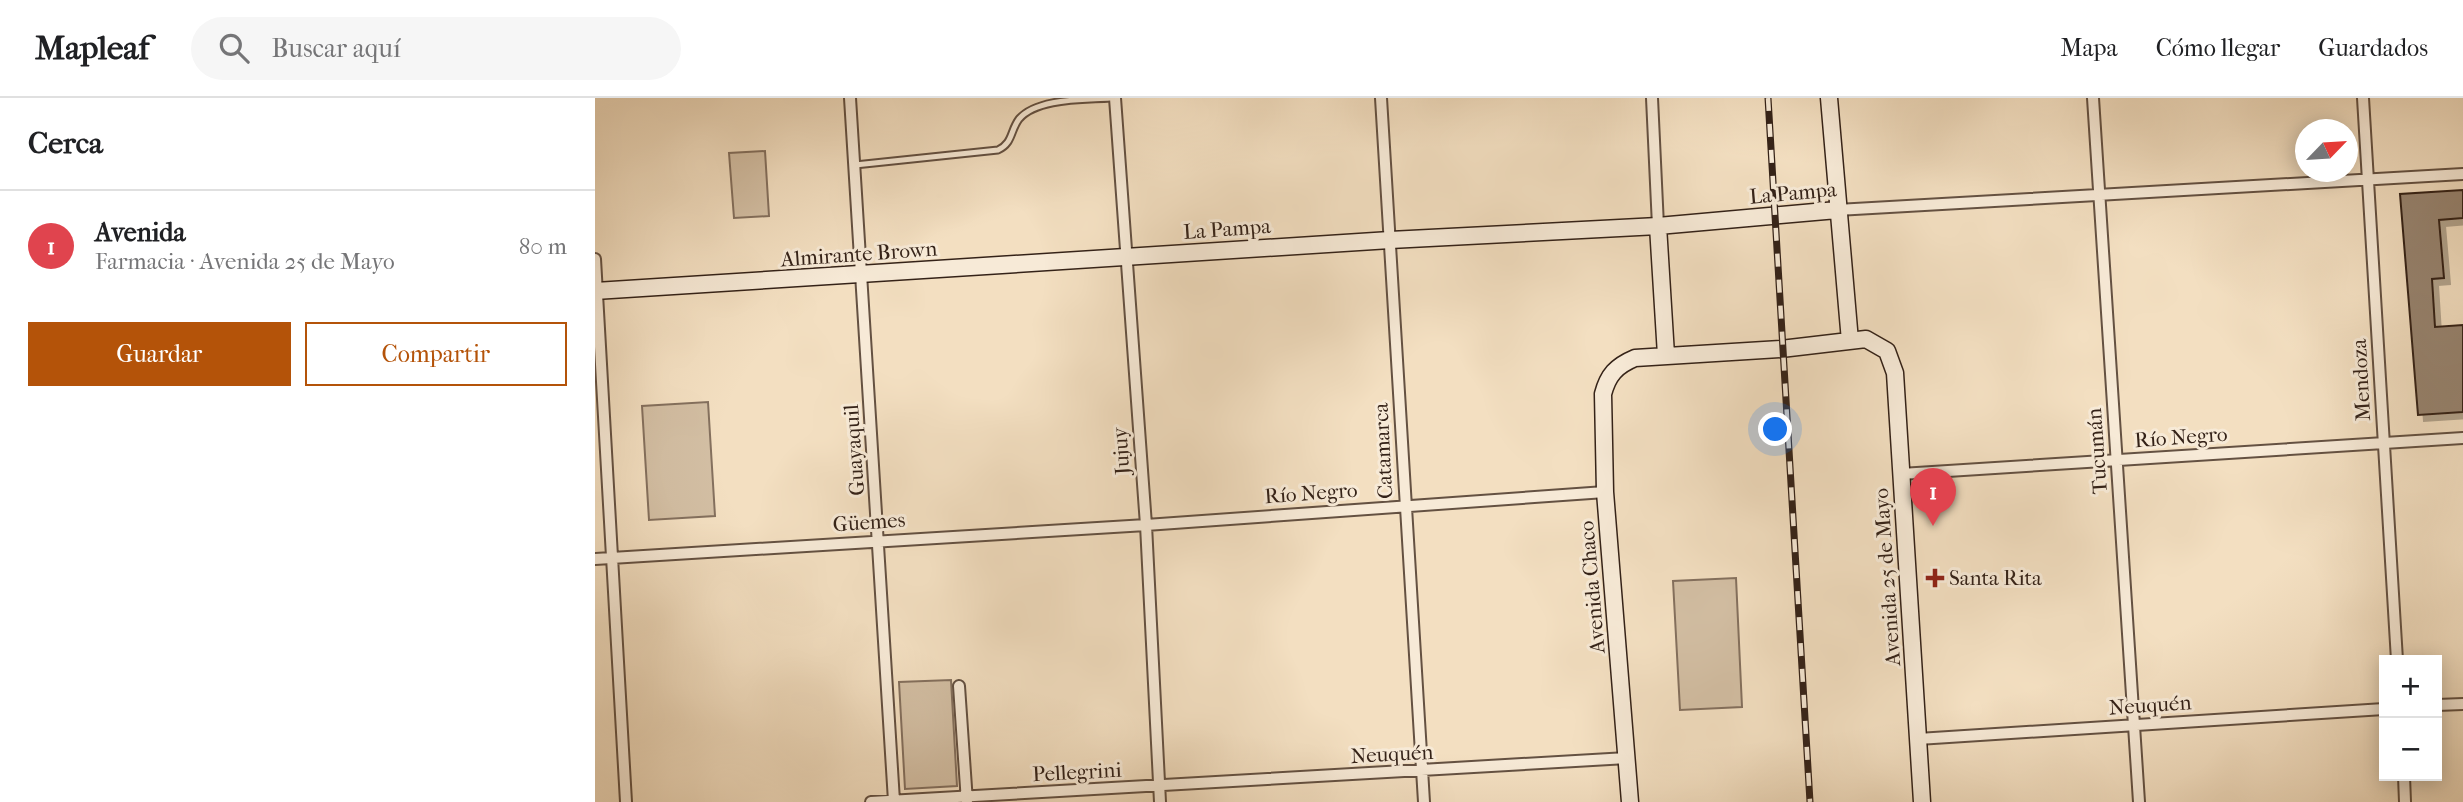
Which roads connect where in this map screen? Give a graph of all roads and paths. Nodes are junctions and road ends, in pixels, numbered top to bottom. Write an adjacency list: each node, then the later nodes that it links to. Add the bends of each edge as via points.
1 (851, 98): 8 (street, Guayaquil)
2 (1112, 98): 8 (lane, via 1044,104 1028,111 1019,119 1011,139 998,150); 15 (street, Jujuy)
3 (1381, 98): 14 (street, Catamarca)
4 (1652, 98): 13 (street)
5 (1829, 98): 12 (street)
6 (2093, 98): 11 (street, Tucumán)
7 (2363, 98): 10 (street, Mendoza)
8 (855, 165): 17 (street, Guayaquil)
9 (2463, 174): 10 (street, La Pampa)
10 (2370, 180): 11 (street, La Pampa); 22 (street, Mendoza)
11 (2099, 194): 12 (street, La Pampa); 23 (street, Tucumán)
12 (1836, 210): 13 (street, La Pampa); 19 (street)
13 (1658, 226): 14 (street, La Pampa); 20 (street)
14 (1390, 240): 15 (street, La Pampa); 26 (street, Catamarca)
15 (1126, 256): 17 (street, Almirante Brown); 27 (street, Jujuy)
16 (595, 259): 18 (street)
17 (862, 275): 18 (street, Almirante Brown); 28 (street, Guayaquil)
18 (596, 291): 29 (street)
19 (1850, 341): 20 (street); 24 (street, Avenida 25 de Mayo, via 1866,339 1887,351 1895,373)
20 (1666, 355): 25 (street, Avenida Chaco, via 1635,358 1613,371 1603,394)
21 (2463, 438): 22 (street, Río Negro)
22 (2384, 442): 23 (street, Río Negro); 31 (street, Mendoza)
23 (2117, 460): 24 (street, Río Negro); 36 (street, Tucumán)
24 (1901, 474): 37 (street, Avenida 25 de Mayo)
25 (1605, 492): 26 (street, Río Negro); 38 (street, Avenida Chaco)
26 (1405, 505): 27 (street, Río Negro); 39 (street, Catamarca)
27 (1146, 525): 28 (street, Güemes); 41 (street, Jujuy)
28 (879, 540): 29 (street, Güemes); 43 (street, Guayaquil)
29 (613, 558): 30 (street, Güemes); 44 (street)
30 (595, 559)
31 (2397, 655)
32 (959, 686): 42 (street)
33 (2463, 704): 34 (street)
34 (2442, 705)
35 (2379, 709): 36 (street, Neuquén)
36 (2134, 725): 37 (street, Neuquén); 50 (street, Tucumán)
37 (1918, 739): 49 (street, Avenida 25 de Mayo)
38 (1627, 758): 39 (street, Neuquén); 48 (street, Avenida Chaco)
39 (1422, 772): 41 (street, Neuquén); 47 (street, Catamarca)
40 (2404, 781): 51 (street)
41 (1159, 787): 42 (street, Pellegrini); 46 (street, Jujuy)
42 (966, 799): 43 (street, Pellegrini)
43 (894, 801): 45 (street, Pellegrini)
44 (626, 802)
45 (871, 802)
46 (1160, 802)
47 (1424, 802)
48 (1630, 802)
49 (1922, 802)
50 (2139, 802)
51 (2405, 802)

